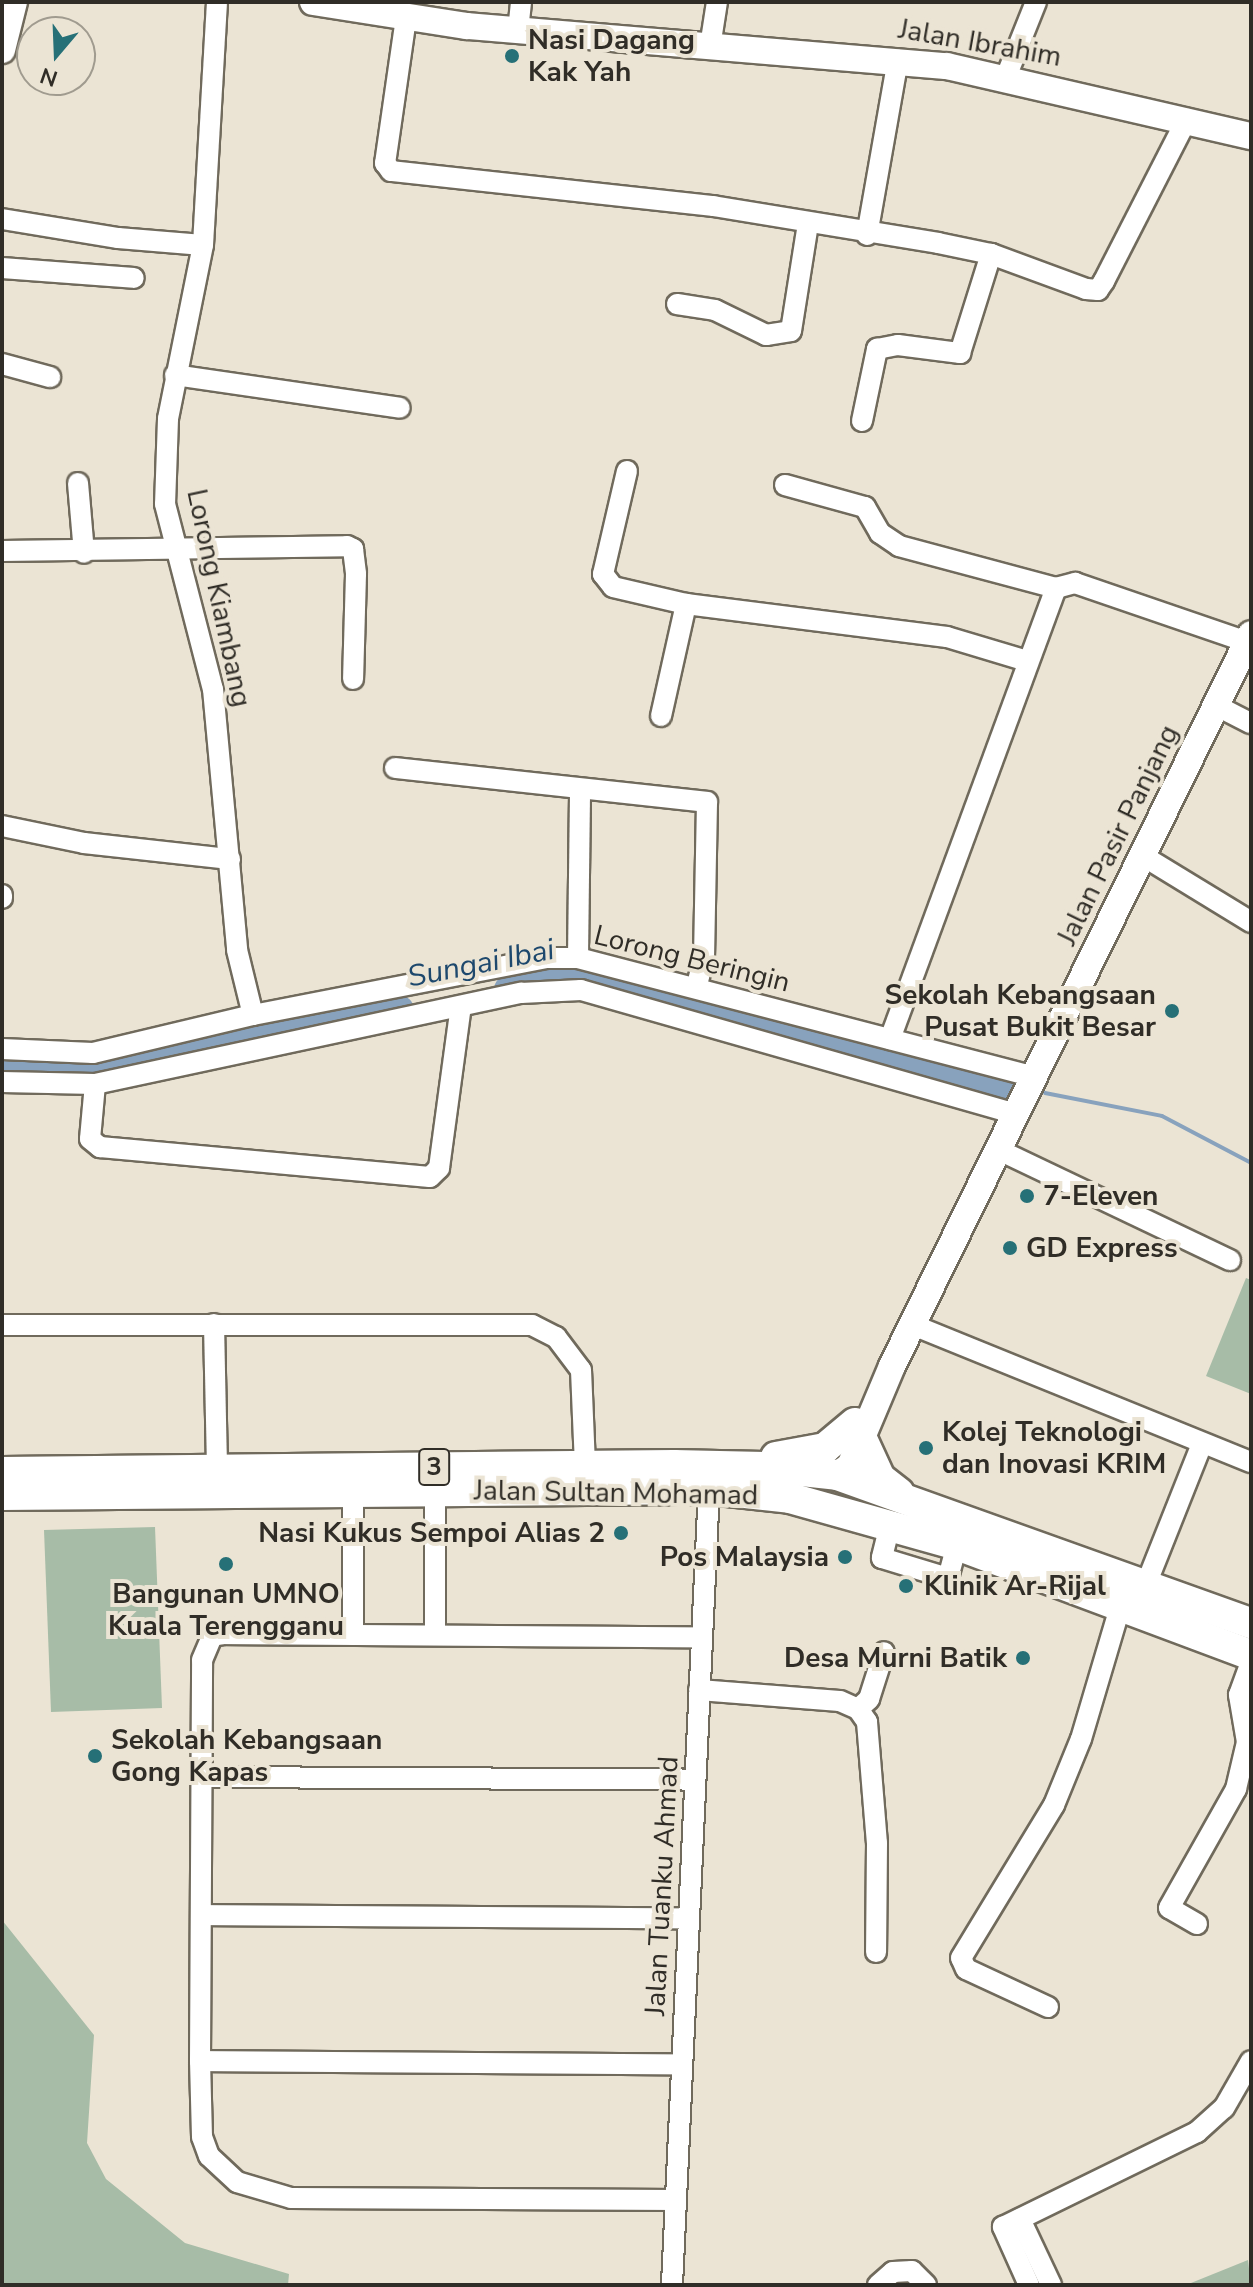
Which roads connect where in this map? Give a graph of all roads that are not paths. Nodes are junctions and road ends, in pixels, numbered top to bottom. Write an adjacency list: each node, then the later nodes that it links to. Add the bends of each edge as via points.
1 (14, 2): 10 (main road)
2 (217, 2): 18 (street, Lorong Kiambang)
3 (313, 2): 7 (main road, Jalan Ibrahim)
4 (521, 2): 8 (street)
5 (717, 2): 9 (street)
6 (1036, 2): 12 (street)
7 (406, 18): 8 (main road, Jalan Ibrahim); 16 (street, via 387,169 713,206)
8 (518, 31): 9 (main road, Jalan Ibrahim)
9 (710, 47): 11 (main road, Jalan Ibrahim)
10 (2, 50)
11 (898, 60): 12 (main road, Jalan Ibrahim); 17 (street)
12 (1006, 77): 13 (main road, Jalan Ibrahim)
13 (1187, 119): 14 (main road, Jalan Ibrahim); 19 (street, via 1098,290)
14 (1251, 136)
15 (2, 219): 18 (street)
16 (808, 224): 17 (street); 22 (street, via 791,331 766,335 715,310)
17 (867, 235): 19 (street)
18 (203, 245): 24 (street, Lorong Kiambang)
19 (991, 254): 27 (street, via 960,353 898,345 877,349)
20 (2, 268): 21 (street)
21 (134, 278)
22 (677, 304)
23 (2, 364): 25 (street)
24 (175, 375): 26 (street); 32 (street, Lorong Kiambang, via 165,504)
25 (50, 377)
26 (400, 408)
27 (862, 421)
28 (627, 471): 35 (street, via 604,581 632,595)
29 (78, 483): 33 (street)
30 (785, 485): 34 (street, via 865,507 880,533 899,546)
31 (2, 551): 33 (street)
32 (176, 552): 33 (street); 38 (street, via 353,549); 46 (street, Lorong Kiambang, via 213,689)
33 (84, 553)
34 (1056, 588): 36 (street, via 1075,583); 37 (street)
35 (686, 604): 37 (street, via 947,637); 40 (street)
36 (1249, 638): 39 (main road, Jalan Pasir Panjang)
37 (1027, 661): 52 (street)
38 (353, 679)
39 (1217, 706): 41 (street); 45 (main road, Jalan Pasir Panjang)
40 (661, 716)
41 (1251, 723)
42 (395, 768): 43 (street)
43 (580, 789): 48 (street); 49 (street, via 707,802 704,957)
44 (2, 826): 46 (street, via 84,843)
45 (1143, 856): 47 (street); 55 (main road, Jalan Pasir Panjang)
46 (230, 859): 51 (street, Lorong Kiambang, via 237,950)
47 (1251, 922)
48 (578, 958): 49 (street, Lorong Beringin); 51 (street, Lorong Beringin, via 545,958)
49 (696, 988): 52 (street, Lorong Beringin)
50 (461, 1006): 53 (street); 57 (street, via 439,1168 430,1177 100,1147 90,1139); 58 (street, via 521,993 581,990)
51 (253, 1015): 53 (street, Lorong Beringin)
52 (890, 1039): 55 (street, Lorong Beringin)
53 (228, 1041): 54 (street, Lorong Beringin, via 93,1053); 57 (street)
54 (2, 1049)
55 (1035, 1077): 58 (main road, Jalan Pasir Panjang)
56 (2, 1082): 57 (street)
57 (95, 1084)
58 (1016, 1114): 59 (main road, Jalan Pasir Panjang)
59 (999, 1150): 60 (street); 63 (main road, Jalan Pasir Panjang)
60 (1230, 1260)
61 (214, 1324): 62 (street); 67 (street, via 532,1325 556,1337 581,1370); 69 (street)
62 (2, 1325)
63 (913, 1325): 64 (main road, Jalan Pasir Panjang); 65 (street)
64 (859, 1432): 68 (highway, via 811,1453); 71 (main road, Jalan Pasir Panjang, via 837,1459); 76 (highway, via 880,1478)
65 (1202, 1444): 66 (street); 78 (street)
66 (1251, 1462)
67 (585, 1465): 68 (highway, Jalan Sultan Mohamad / 3); 69 (highway, Jalan Sultan Mohamad / 3)
68 (674, 1465): 71 (highway, Jalan Sultan Mohamad / 3)
69 (217, 1469): 70 (highway, Jalan Sultan Mohamad / 3)
70 (2, 1472)
71 (837, 1475): 72 (highway, via 818,1486); 76 (highway, Jalan Sultan Mohamad / 3); 77 (highway, via 849,1495)
72 (709, 1489): 73 (highway, Jalan Sultan Mohamad / 3); 77 (highway, Jalan Sultan Mohamad / 3, via 790,1498); 82 (street, Jalan Tuanku Ahmad)
73 (435, 1491): 74 (highway, Jalan Sultan Mohamad / 3); 81 (street)
74 (353, 1492): 75 (highway, Jalan Sultan Mohamad / 3); 80 (street)
75 (2, 1495)
76 (905, 1498): 78 (highway, Jalan Sultan Mohamad / 3)
77 (957, 1545): 78 (highway, Jalan Sultan Mohamad / 3)
78 (1133, 1595): 79 (highway, Jalan Sultan Mohamad / 3); 84 (highway, Jalan Sultan Mohamad / 3); 94 (street, via 1054,1805 961,1958 966,1969)
79 (1246, 1623)
80 (353, 1635): 81 (street); 88 (street, via 212,1636 202,1660)
81 (435, 1635): 82 (street)
82 (702, 1637): 86 (street, Jalan Tuanku Ahmad)
83 (884, 1652): 87 (street, via 869,1699)
84 (1251, 1655)
85 (1251, 1662): 92 (street, via 1239,1695 1247,1742 1236,1789 1169,1908)
86 (699, 1690): 87 (street, via 840,1701); 89 (street, Jalan Tuanku Ahmad)
87 (858, 1709): 93 (street, via 867,1722 870,1749)
88 (202, 1777): 89 (street); 90 (street)
89 (695, 1780): 91 (street, Jalan Tuanku Ahmad)
90 (201, 1915): 91 (street); 95 (street)
91 (689, 1918): 97 (street, Jalan Tuanku Ahmad)
92 (1197, 1924)
93 (876, 1952)
94 (1048, 2007)
95 (200, 2061): 97 (street); 98 (street, via 202,2137 209,2156 237,2182 261,2192 291,2198)
96 (1251, 2061): 99 (street, via 1224,2108 1197,2132)
97 (682, 2064): 98 (street, Jalan Tuanku Ahmad)
98 (676, 2200): 100 (street, Jalan Tuanku Ahmad)
99 (1011, 2223): 103 (street); 104 (street)
100 (672, 2285)
101 (878, 2285): 102 (street, via 893,2272 912,2271)
102 (926, 2285)
103 (1029, 2285)
104 (1051, 2285)

